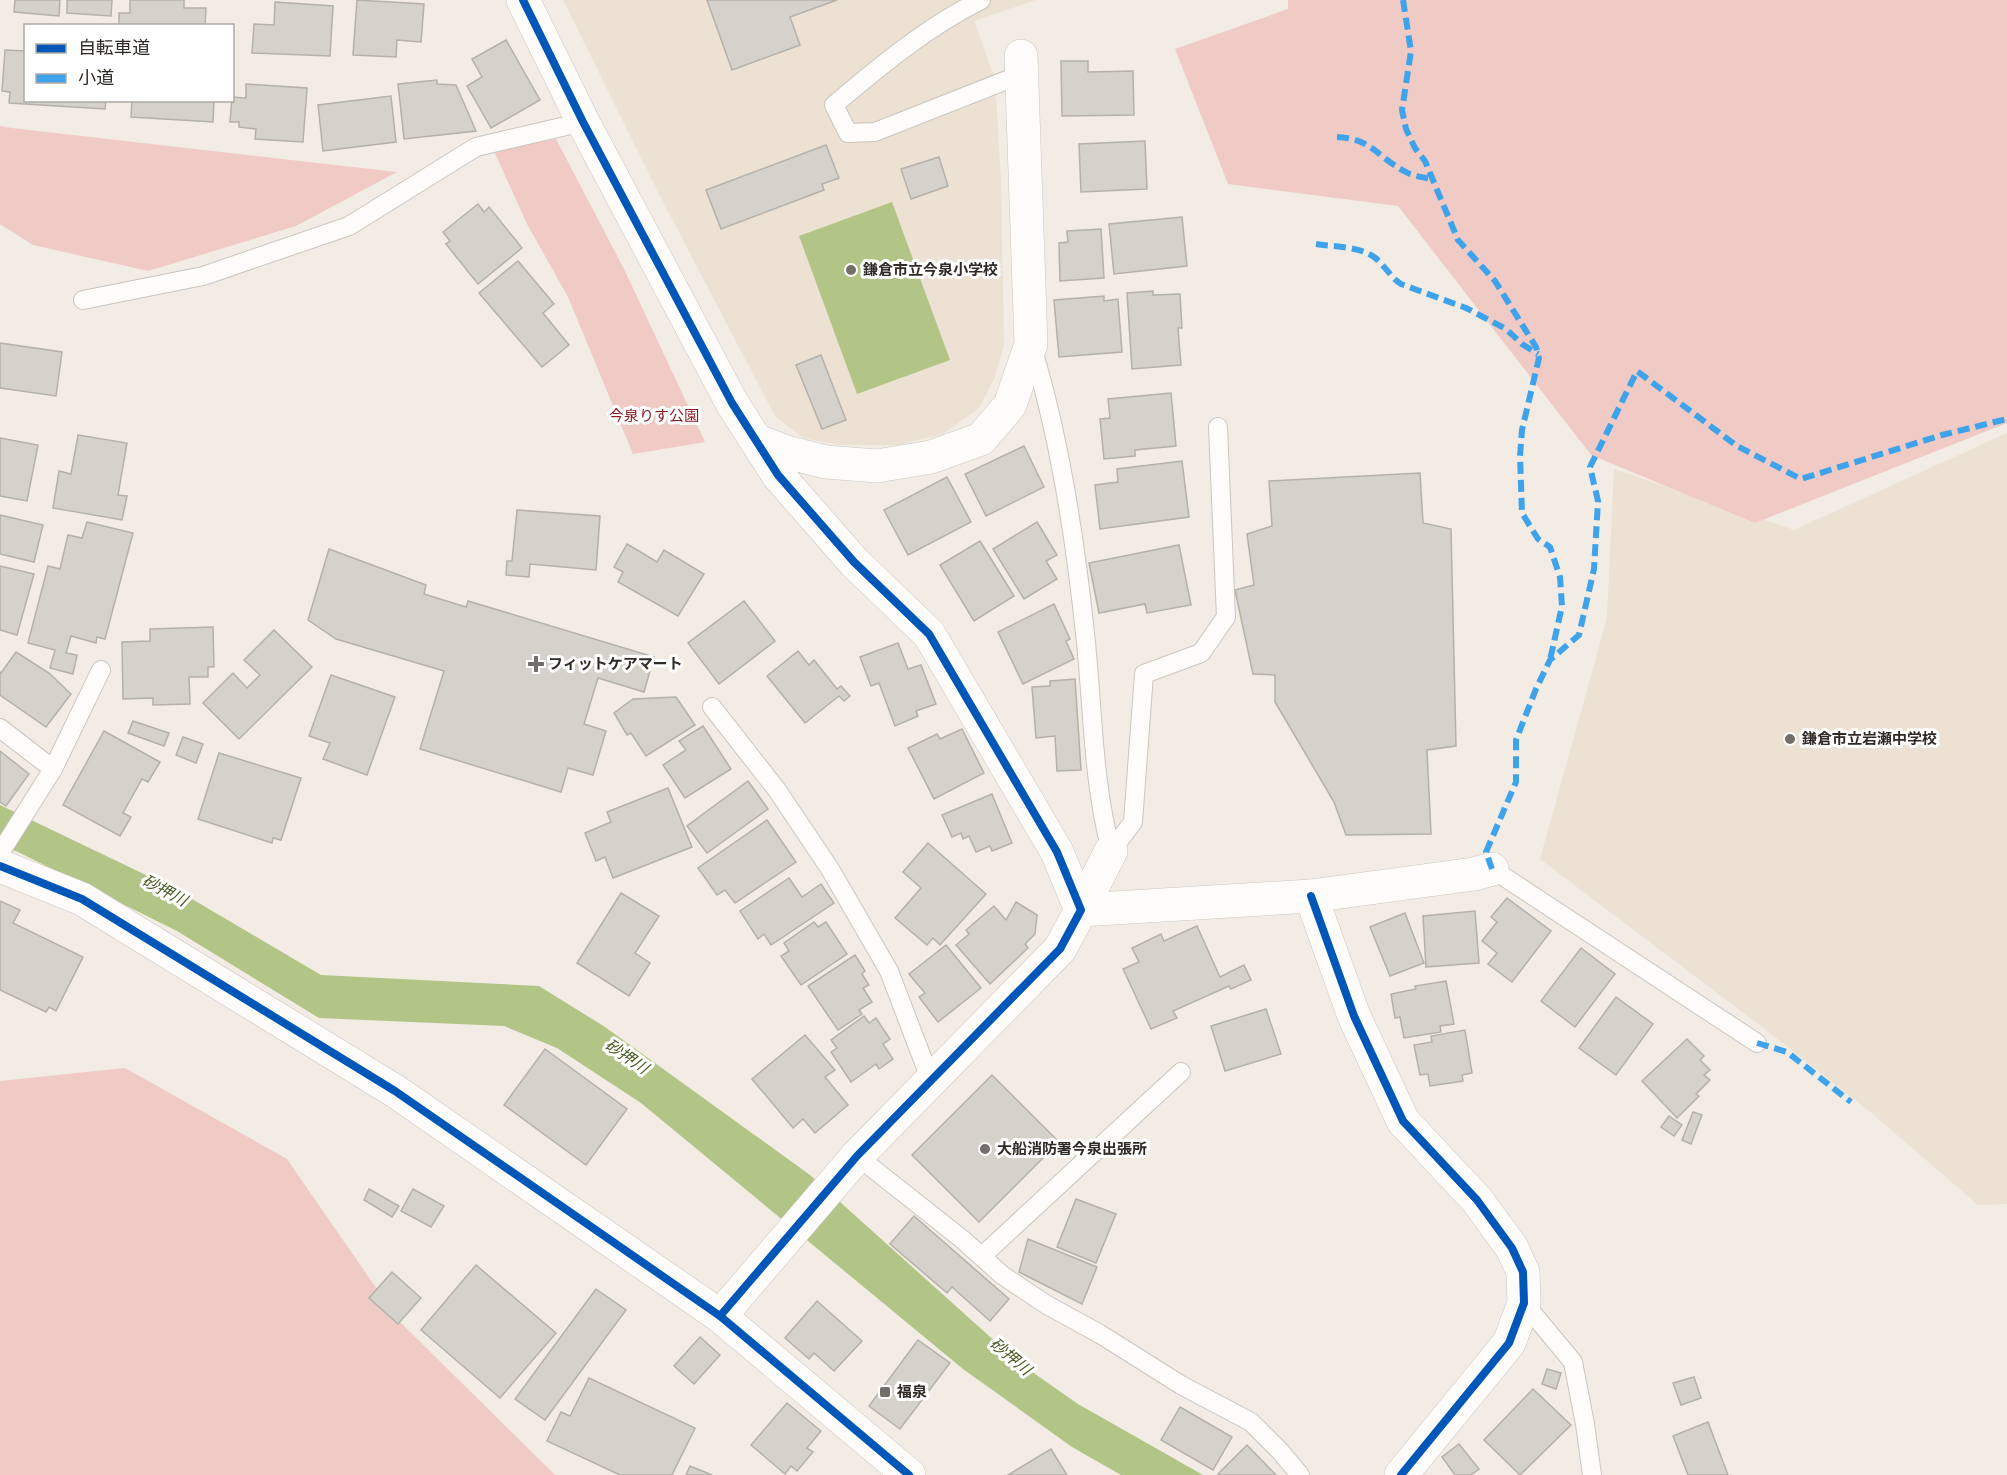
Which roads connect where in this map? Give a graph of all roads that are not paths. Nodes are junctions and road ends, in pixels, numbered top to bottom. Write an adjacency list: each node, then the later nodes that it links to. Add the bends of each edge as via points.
1 (523, 0): 4 (street)
2 (981, 0): 3 (lane, via 886,62 834,105 848,133 876,132)
3 (1022, 65): 6 (street)
4 (583, 122): 5 (lane, via 476,147 349,226 203,276); 8 (street, via 732,404)
5 (83, 300)
6 (1031, 344): 8 (street, via 1010,405 981,439 931,457 877,466 826,462); 13 (lane, via 1044,386 1072,525 1102,817)
7 (1218, 427): 13 (lane, via 1226,617 1201,653 1144,674 1133,822)
8 (757, 441): 18 (street, via 778,475 854,562 929,634 1057,852)
9 (101, 670): 12 (lane)
10 (712, 706): 21 (lane, via 777,790 889,971)
11 (0, 728): 12 (lane)
12 (53, 769): 14 (lane)
13 (1111, 850): 18 (street)
14 (0, 853)
15 (0, 866): 25 (street, via 82,899 395,1090)
16 (1492, 869): 17 (street); 19 (lane)
17 (1311, 896): 18 (street); 24 (street, via 1354,1016 1399,1114 1477,1200 1512,1248 1522,1272)
18 (1081, 910): 21 (street, via 1060,949)
19 (1757, 1043)
20 (1181, 1072): 23 (lane)
21 (931, 1081): 22 (street)
22 (857, 1156): 23 (lane); 25 (street)
23 (982, 1256): 27 (lane, via 1002,1275 1047,1305 1251,1422)
24 (1524, 1303): 28 (street, via 1509,1343); 29 (lane, via 1573,1362)
25 (720, 1316): 26 (street)
26 (909, 1475)
27 (1300, 1475)
28 (1401, 1475)
29 (1592, 1475)

